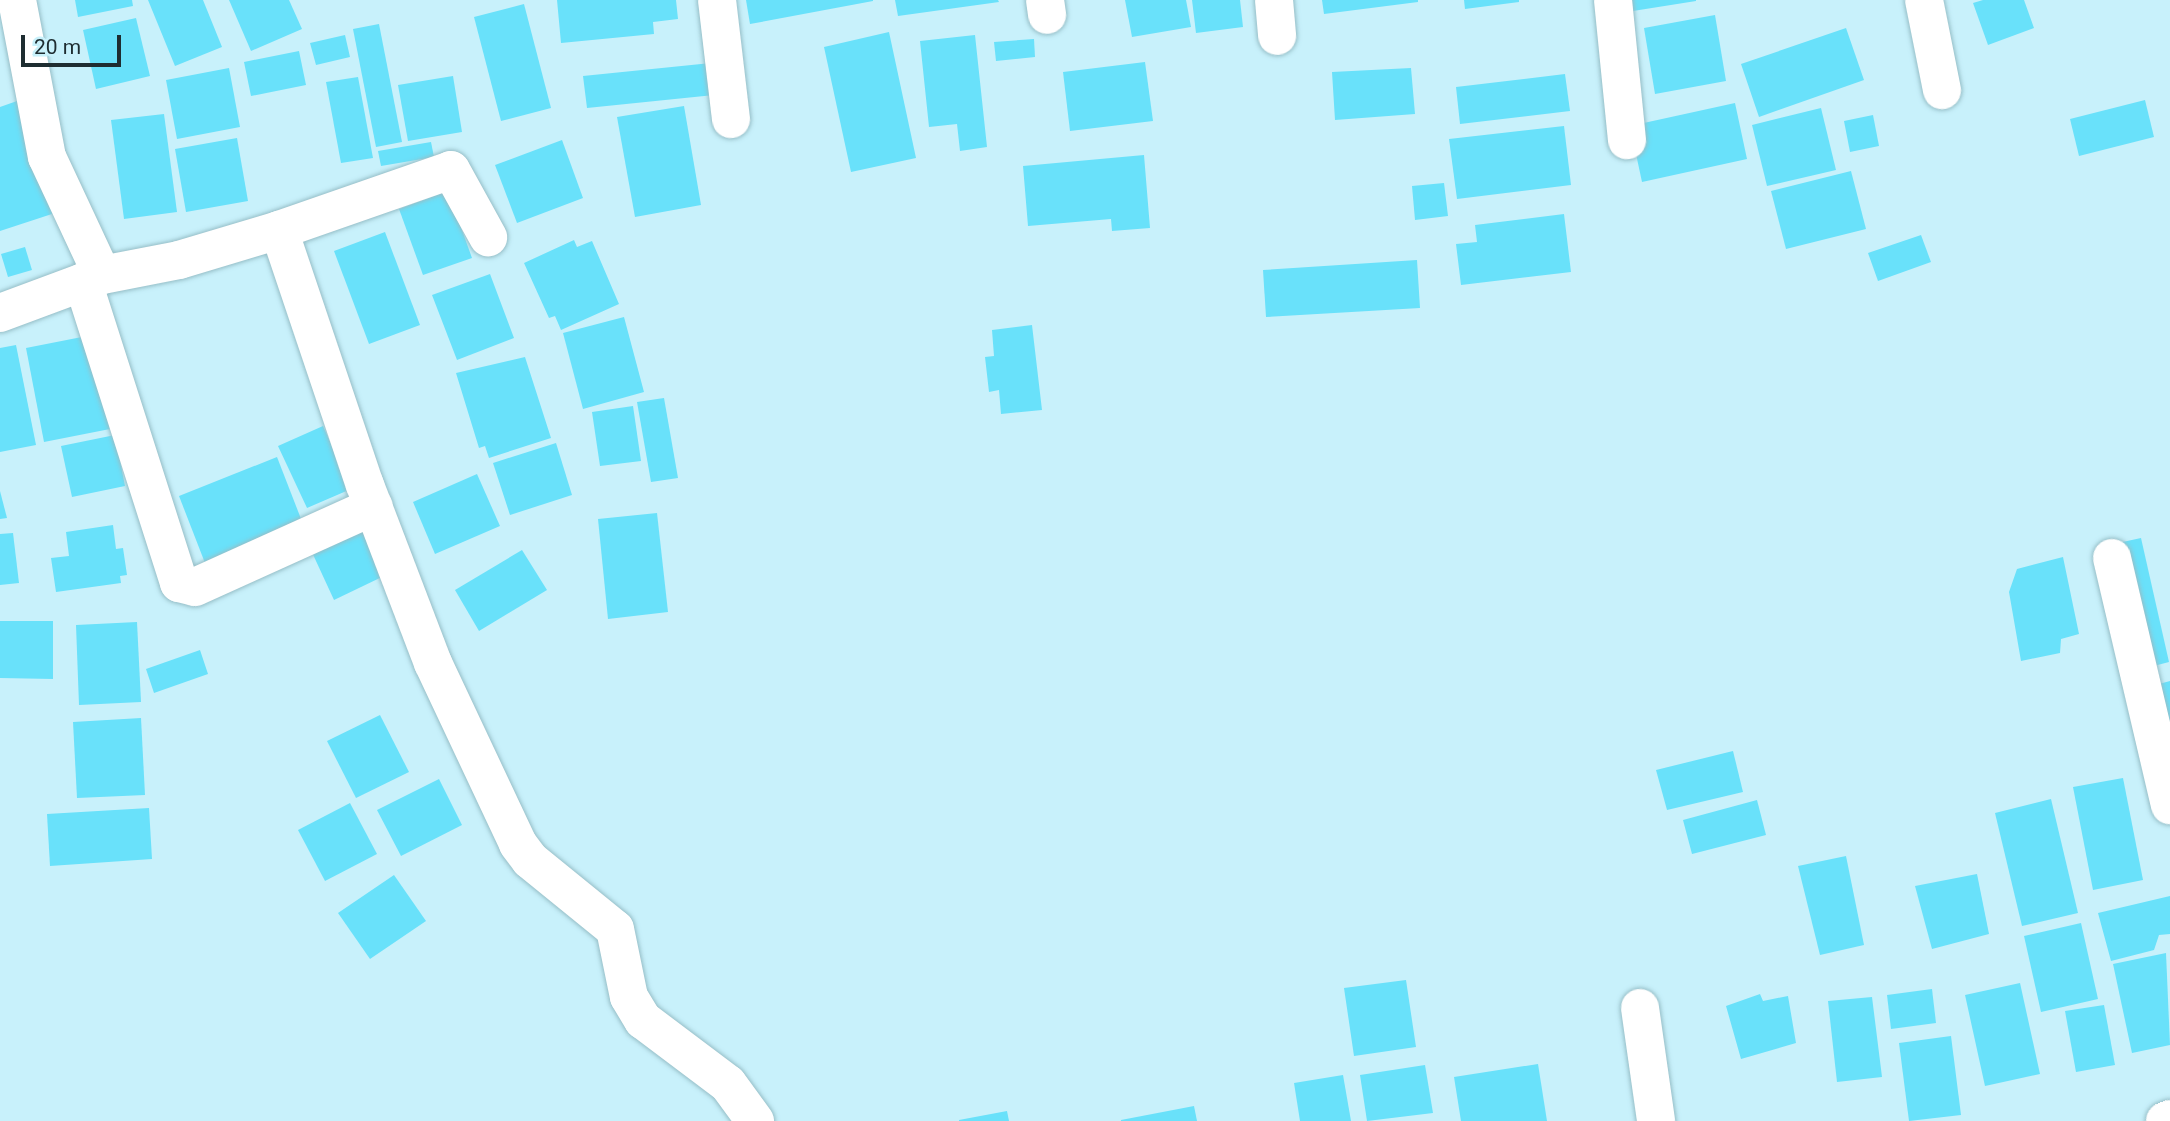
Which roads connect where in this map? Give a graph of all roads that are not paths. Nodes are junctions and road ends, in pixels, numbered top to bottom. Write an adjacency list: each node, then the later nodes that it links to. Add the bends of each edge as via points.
1 (717, 0): 6 (street)
2 (1613, 0): 7 (street)
3 (1924, 0): 5 (street)
4 (12, 8): 10 (street, via 47,157)
5 (1942, 90)
6 (731, 119)
7 (1627, 140)
8 (279, 230): 9 (street, via 452,170); 10 (street, via 179,260); 12 (street)
9 (488, 237)
10 (92, 279): 11 (street); 12 (street, via 179,583 195,587)
11 (0, 313)
12 (374, 506): 17 (street, via 433,663 518,844 530,860 615,929 629,997 643,1020 728,1084)
13 (2112, 558): 14 (street)
14 (2170, 805)
15 (1640, 1008): 18 (street)
16 (2170, 1119): 19 (street)
17 (755, 1121)
18 (1656, 1121)
19 (2165, 1121)

